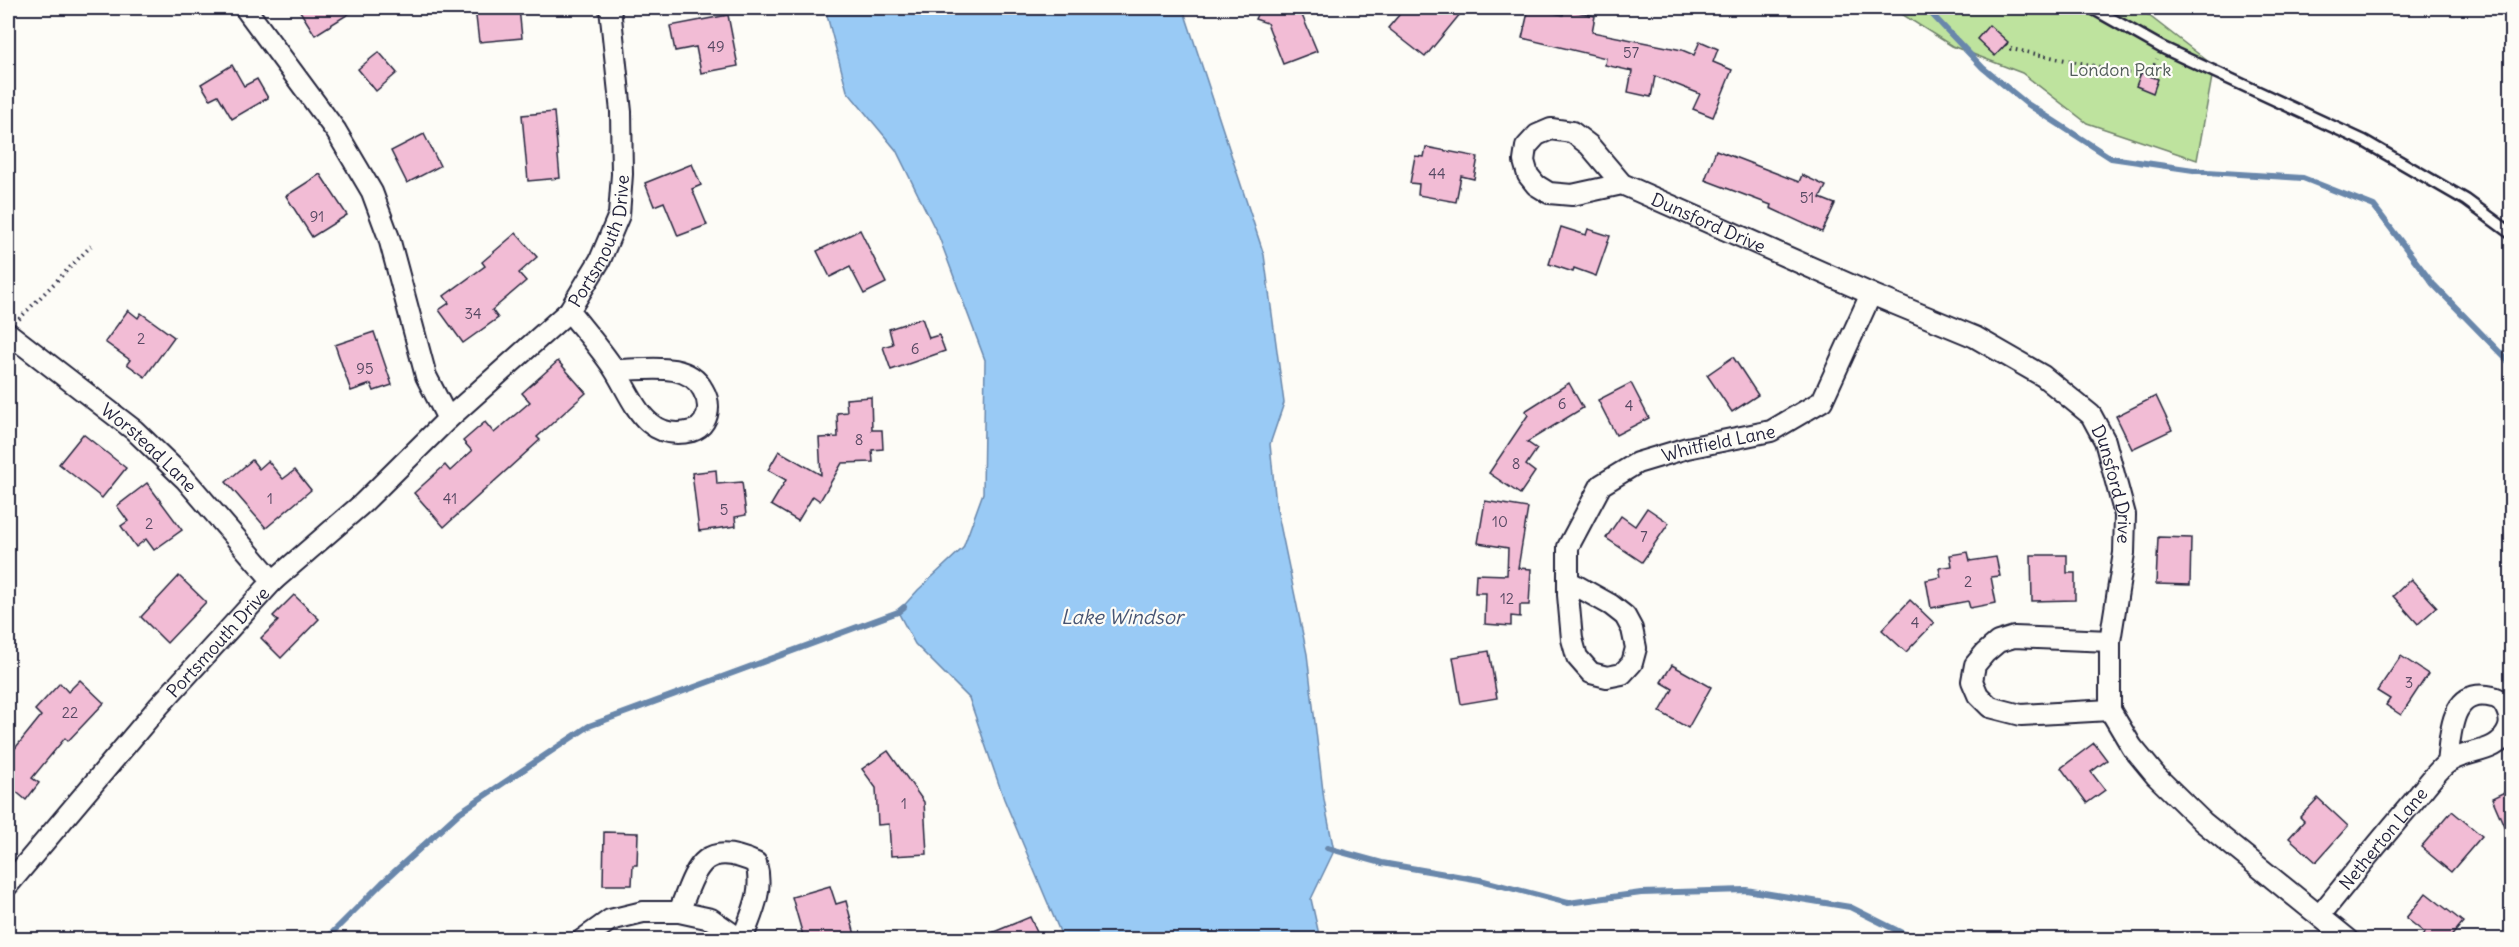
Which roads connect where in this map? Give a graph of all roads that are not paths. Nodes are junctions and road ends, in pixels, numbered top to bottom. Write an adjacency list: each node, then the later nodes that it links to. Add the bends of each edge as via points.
1 (245, 8): 10 (street, via 336,131 372,192 426,376)
2 (609, 8): 7 (street, Portsmouth Drive, via 621,111 619,215 600,260)
3 (2092, 8): 5 (lane, via 2161,47 2364,141 2466,200)
4 (1622, 184): 4 (street, Dunsford Drive, via 1589,145 1572,132 1551,129 1537,135 1526,147 1528,175 1549,193 1572,195); 6 (street, Dunsford Drive)
5 (2511, 234)
6 (1871, 294): 12 (street, Whitfield Lane, via 1822,400 1771,431 1637,463 1601,485 1568,547); 13 (street, Dunsford Drive, via 1975,337 2043,376 2091,415 2105,441 2125,515 2124,554)
7 (569, 311): 9 (street); 10 (street, Portsmouth Drive)
8 (12, 327): 11 (street, Worstead Lane, via 134,430 185,479)
9 (615, 370): 9 (street, via 633,404 648,422 666,433 697,430 708,416 708,401 690,375 675,369)
10 (448, 419): 11 (street, Portsmouth Drive, via 362,504)
11 (273, 581): 16 (street, Portsmouth Drive, via 159,706)
12 (1568, 581): 12 (street, Whitfield Lane, via 1625,616 1636,648 1632,663 1622,674 1608,677 1591,673 1577,657)
13 (2110, 641): 14 (street, Dunsford Drive); 14 (street, via 2014,637 1998,642 1985,653 1975,665 1972,681 1978,695 1990,706 2021,715)
14 (2110, 710): 18 (street, via 2132,747 2156,776 2203,822)
15 (2447, 763): 18 (street, Netherton Lane)
16 (8, 885)
17 (679, 912): 19 (street, via 643,912 610,920); 20 (street, via 711,919); 20 (street, via 697,867 709,857 741,855 756,862 760,875 759,892)
18 (2320, 915): 21 (street)
19 (582, 939)
20 (741, 939)
21 (2349, 939)

